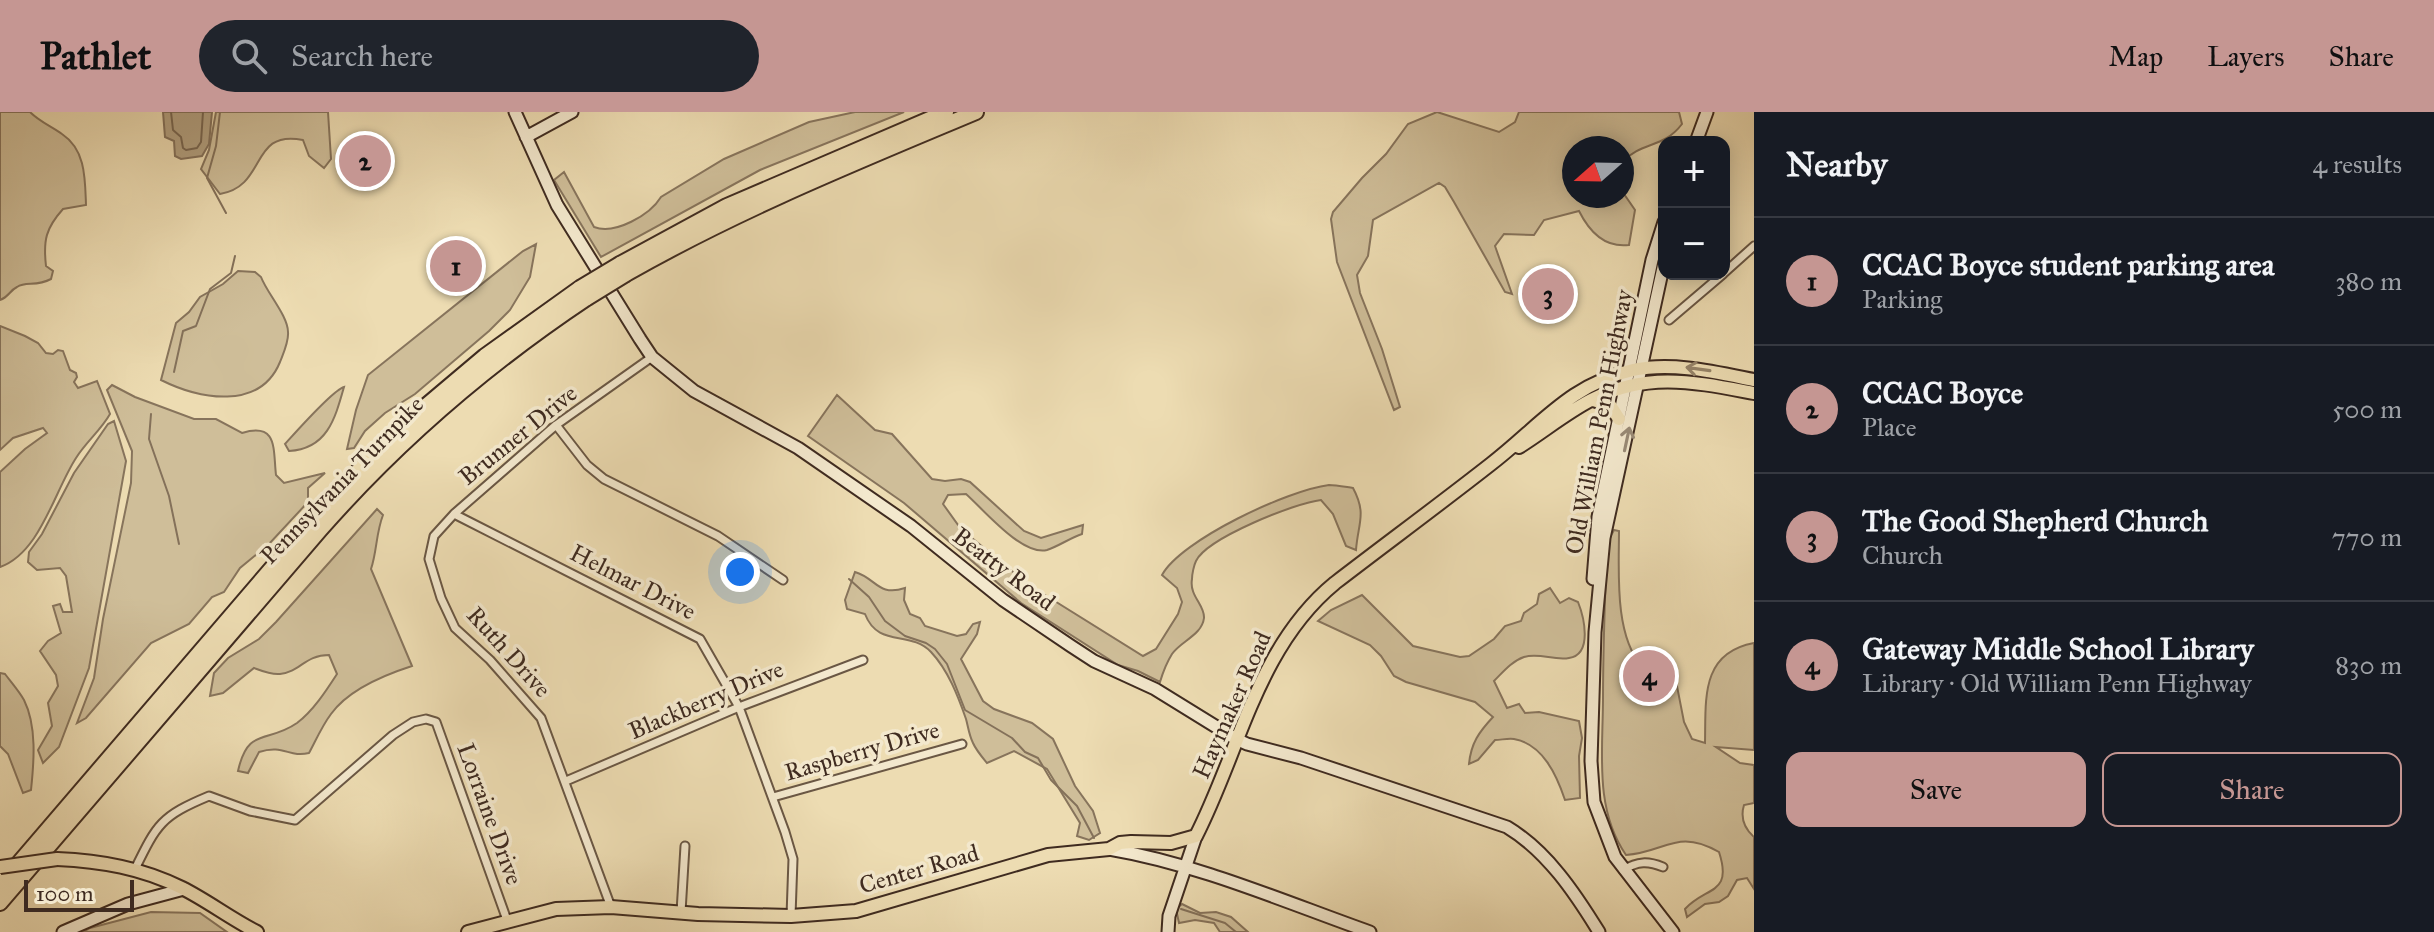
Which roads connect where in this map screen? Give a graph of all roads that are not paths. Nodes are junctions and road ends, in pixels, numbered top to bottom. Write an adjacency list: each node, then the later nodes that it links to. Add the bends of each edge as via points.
1 (515, 112): 7 (street, Beatty Road)
2 (572, 112): 7 (street)
3 (946, 112): 11 (highway, Pennsylvania Turnpike, via 727,206)
4 (976, 112): 11 (highway, Pennsylvania Turnpike)
5 (1707, 112): 6 (street)
6 (1698, 136)
7 (526, 137): 16 (street, Beatty Road, via 557,205)
8 (1658, 238): 17 (street, Old William Penn Highway)
9 (1754, 246): 10 (street)
10 (1730, 266)
11 (623, 269): 14 (highway, Pennsylvania Turnpike, bridge)
12 (1660, 280): 17 (street, Old William Penn Highway)
13 (1714, 280): 15 (street)
14 (584, 293): 44 (highway, Pennsylvania Turnpike, via 475,364 354,475); 47 (highway, Pennsylvania Turnpike, via 453,398 368,477)
15 (1669, 320)
16 (652, 357): 24 (street, Brunner Drive); 32 (street, Beatty Road, via 694,391 824,466 1071,646)
17 (1636, 370): 18 (main road, Haymaker Road, one-way to 17, via 1686,368); 19 (street, Old William Penn Highway); 20 (street, Old William Penn Highway); 25 (main road, Haymaker Road, via 1584,388)
18 (1754, 380)
19 (1639, 383): 20 (main road, Haymaker Road); 21 (main road, Haymaker Road, via 1675,380); 29 (street, Old William Penn Highway, one-way to 19, via 1604,538)
20 (1625, 387): 22 (main road, Haymaker Road); 23 (street, Old William Penn Highway)
21 (1754, 393)
22 (1590, 400): 23 (main road, via 1610,405); 25 (main road, Haymaker Road)
23 (1619, 419): 29 (street, Old William Penn Highway, via 1595,538)
24 (556, 425): 26 (street, Brunner Drive); 28 (street, via 604,479 718,536)
25 (1496, 461): 32 (main road, Haymaker Road, via 1316,598 1287,635)
26 (454, 514): 27 (street, Brunner Drive, via 434,536); 31 (street, Helmar Drive, via 700,639)
27 (429, 559): 34 (street, Ruth Drive, via 455,628 541,718)
28 (783, 580)
29 (1595, 632): 42 (street, Old William Penn Highway, via 1592,783 1599,819)
30 (863, 660): 31 (street, Blackberry Drive)
31 (739, 707): 34 (street, Blackberry Drive); 35 (street, Helmar Drive)
32 (1236, 739): 36 (main road, Haymaker Road); 58 (street, Beatty Road, via 1507,827 1549,862)
33 (962, 744): 35 (street, Raspberry Drive)
34 (566, 781): 48 (street, Ruth Drive)
35 (773, 797): 50 (street, Helmar Drive, via 793,859)
36 (1196, 836): 38 (main road, via 1171,843 1120,843); 40 (street, Haymaker Road)
37 (685, 846): 49 (street)
38 (1109, 849): 40 (street, Center Road); 50 (main road, Center Road, via 1048,855 856,911)
39 (0, 867): 43 (main road, bridge, via 57,859)
40 (1184, 867): 56 (street, Haymaker Road); 57 (street, Center Road)
41 (1663, 867): 42 (street, via 1641,862)
42 (1623, 870): 59 (street, Old William Penn Highway)
43 (142, 871): 45 (main road); 46 (street, via 149,883); 51 (street, Lorraine Drive, via 154,831 176,810 209,796 295,820 393,735 426,719 436,722)
44 (0, 885)
45 (184, 889): 46 (street); 54 (main road)
46 (140, 900): 53 (street)
47 (0, 903)
48 (611, 907): 49 (main road, Center Road); 51 (main road, Center Road, via 556,909)
49 (681, 912): 50 (main road, Center Road)
50 (791, 916)
51 (507, 920): 52 (main road, Center Road)
52 (494, 928): 55 (main road, Center Road)
53 (63, 932)
54 (257, 932)
55 (468, 932)
56 (1168, 932)
57 (1370, 932)
58 (1599, 932)
59 (1673, 932)

